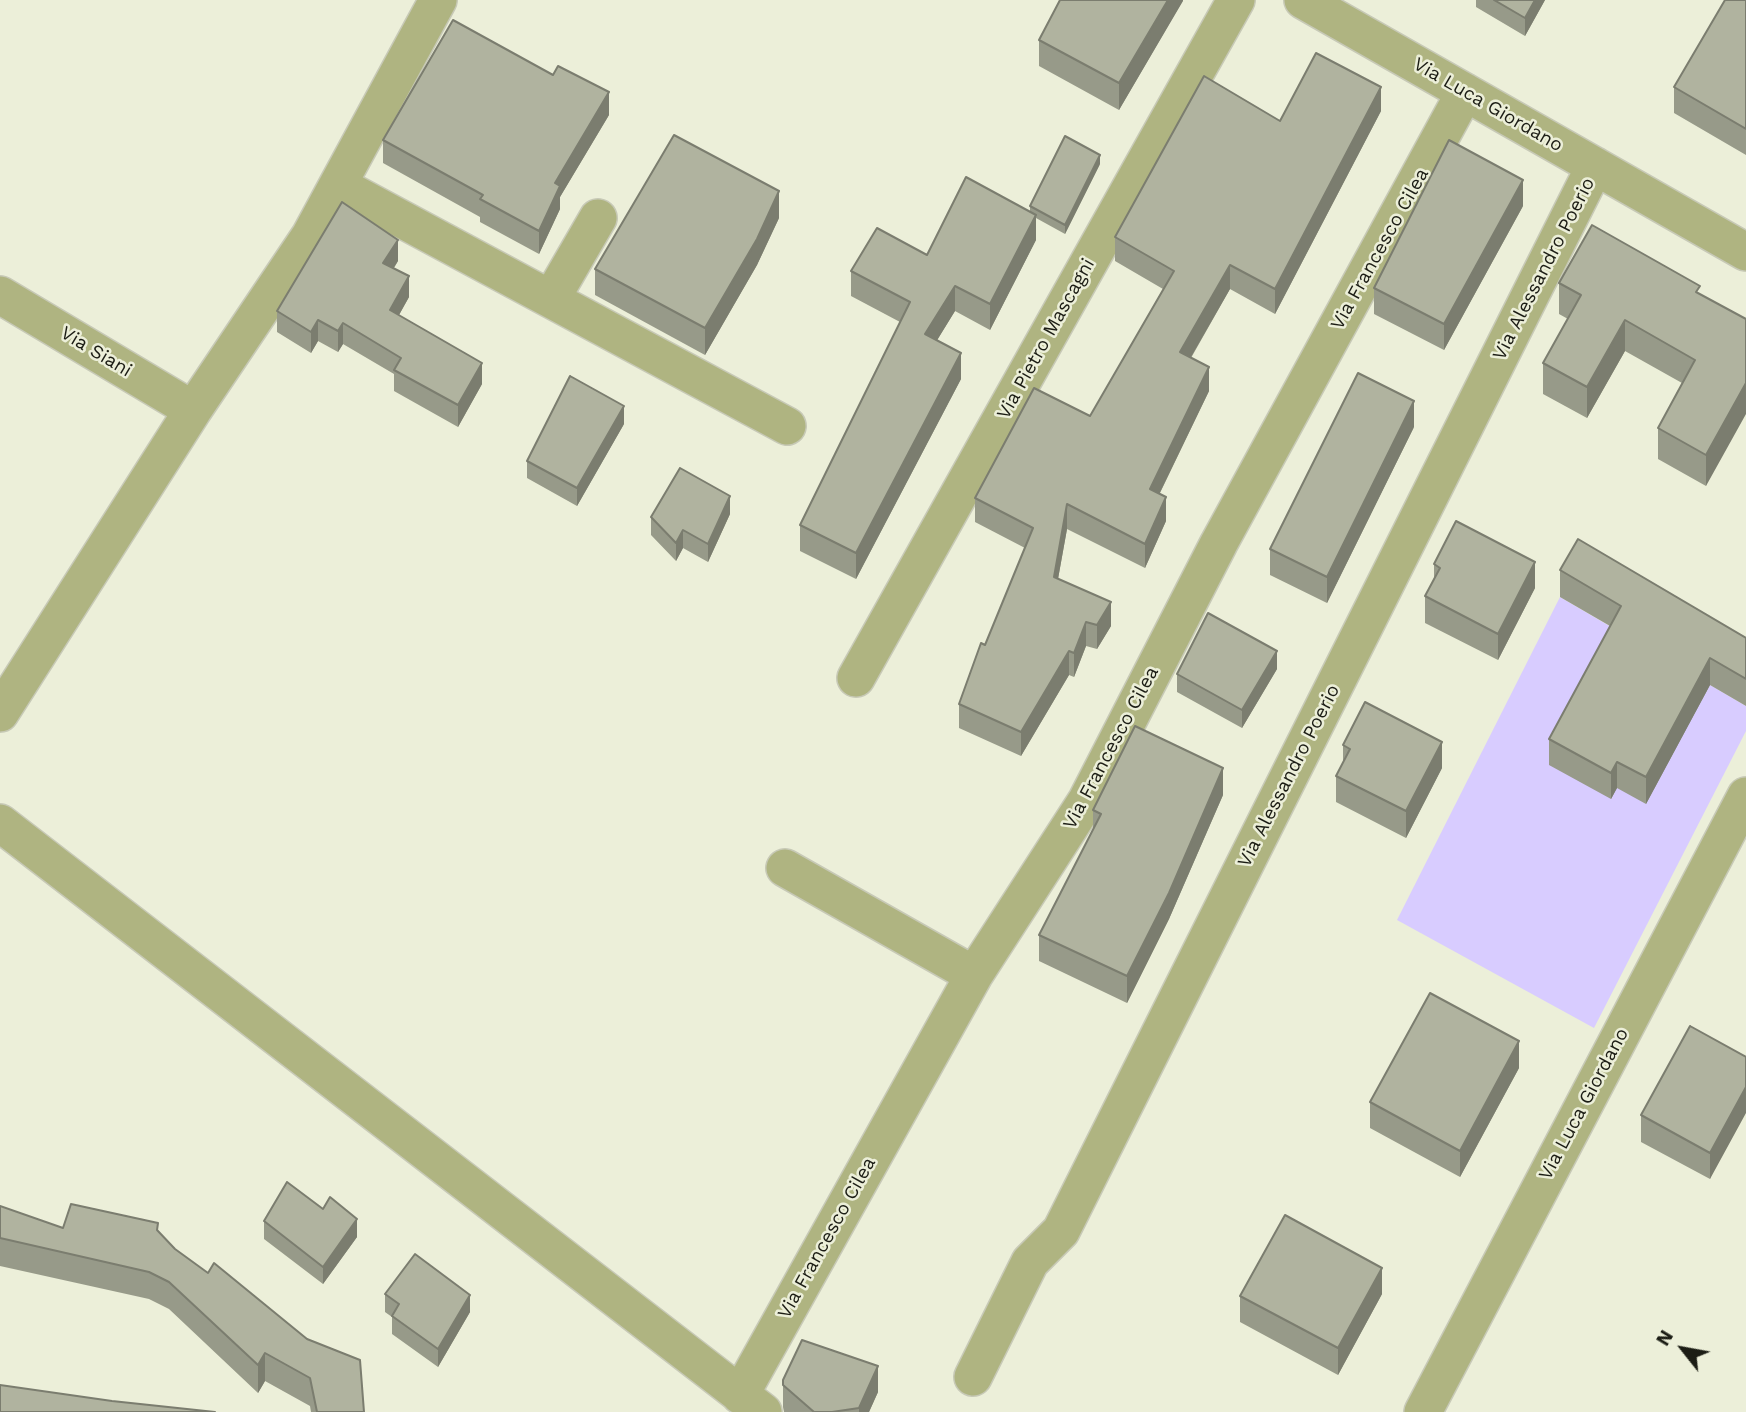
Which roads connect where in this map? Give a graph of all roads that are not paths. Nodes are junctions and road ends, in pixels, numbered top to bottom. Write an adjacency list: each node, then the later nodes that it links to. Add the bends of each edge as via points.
1 (438, 0): 6 (street)
2 (1236, 0): 13 (street, Via Pietro Mascagni)
3 (1303, 0): 4 (street, Via Luca Giordano)
4 (1465, 92): 5 (street, Via Luca Giordano); 18 (street, Via Francesco Cilea, via 1219,543 1087,800)
5 (1595, 166): 8 (street, Via Luca Giordano); 19 (street, Via Alessandro Poerio, via 1061,1231 1030,1262)
6 (338, 185): 10 (street); 11 (street, via 310,236)
7 (598, 218): 10 (street)
8 (1746, 252)
9 (0, 295): 11 (street, Via Siani)
10 (551, 299): 12 (street)
11 (193, 410): 14 (street)
12 (787, 426)
13 (856, 678)
14 (0, 713)
15 (1746, 796): 21 (street, Via Luca Giordano)
16 (0, 823): 20 (street)
17 (785, 869): 18 (street)
18 (974, 975): 20 (street, Via Francesco Cilea)
19 (972, 1377)
20 (752, 1403)
21 (1423, 1412)

